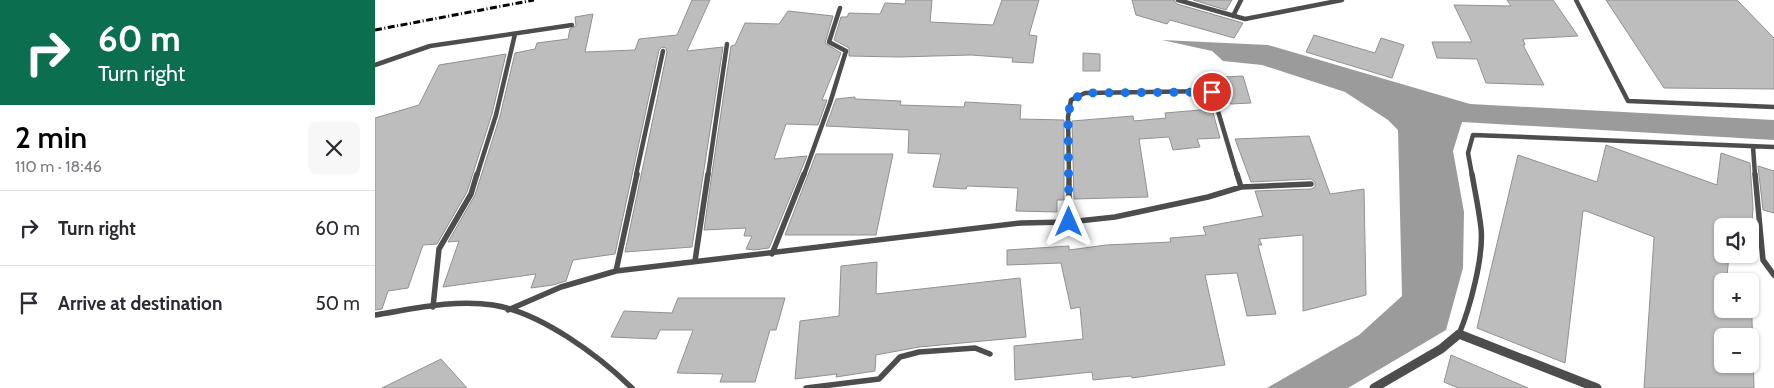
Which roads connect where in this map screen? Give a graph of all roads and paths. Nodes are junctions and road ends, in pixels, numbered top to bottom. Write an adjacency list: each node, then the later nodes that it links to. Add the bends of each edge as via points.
1 (1179, 0): 6 (street)
2 (1241, 0): 6 (street)
3 (1342, 0): 6 (street, via 1245,20)
4 (1576, 0): 12 (street, via 1628,101)
5 (840, 8): 18 (street, via 829,42 846,51 840,75)
6 (1233, 16)
7 (572, 25): 8 (street)
8 (515, 34): 11 (street, via 430,46); 22 (street, via 496,115 471,194 439,249)
9 (727, 44): 19 (street)
10 (663, 50): 20 (street)
11 (375, 65)
12 (1774, 107)
13 (1753, 147): 14 (street); 21 (street, via 1763,260); 25 (street, via 1473,135 1468,153 1481,230 1475,281)
14 (1774, 147)
15 (1311, 184): 16 (street)
16 (1241, 187): 17 (street, via 1160,209 1115,218); 17 (street, via 1212,92 1085,93 1071,100 1068,117)
17 (1069, 222): 18 (street, via 1021,223)
18 (772, 254): 19 (street)
19 (695, 261): 20 (street)
20 (615, 271): 23 (street, via 565,284)
21 (1774, 275)
22 (433, 307): 23 (street, via 493,305); 24 (street)
23 (509, 310): 27 (street, via 561,334 612,369)
24 (375, 315)
25 (1459, 334): 29 (street, via 1433,354); 30 (street)
26 (990, 354): 28 (street, via 975,348 919,352 900,357 879,379)
27 (632, 388)
28 (806, 388)
29 (1374, 388)
30 (1597, 388)

